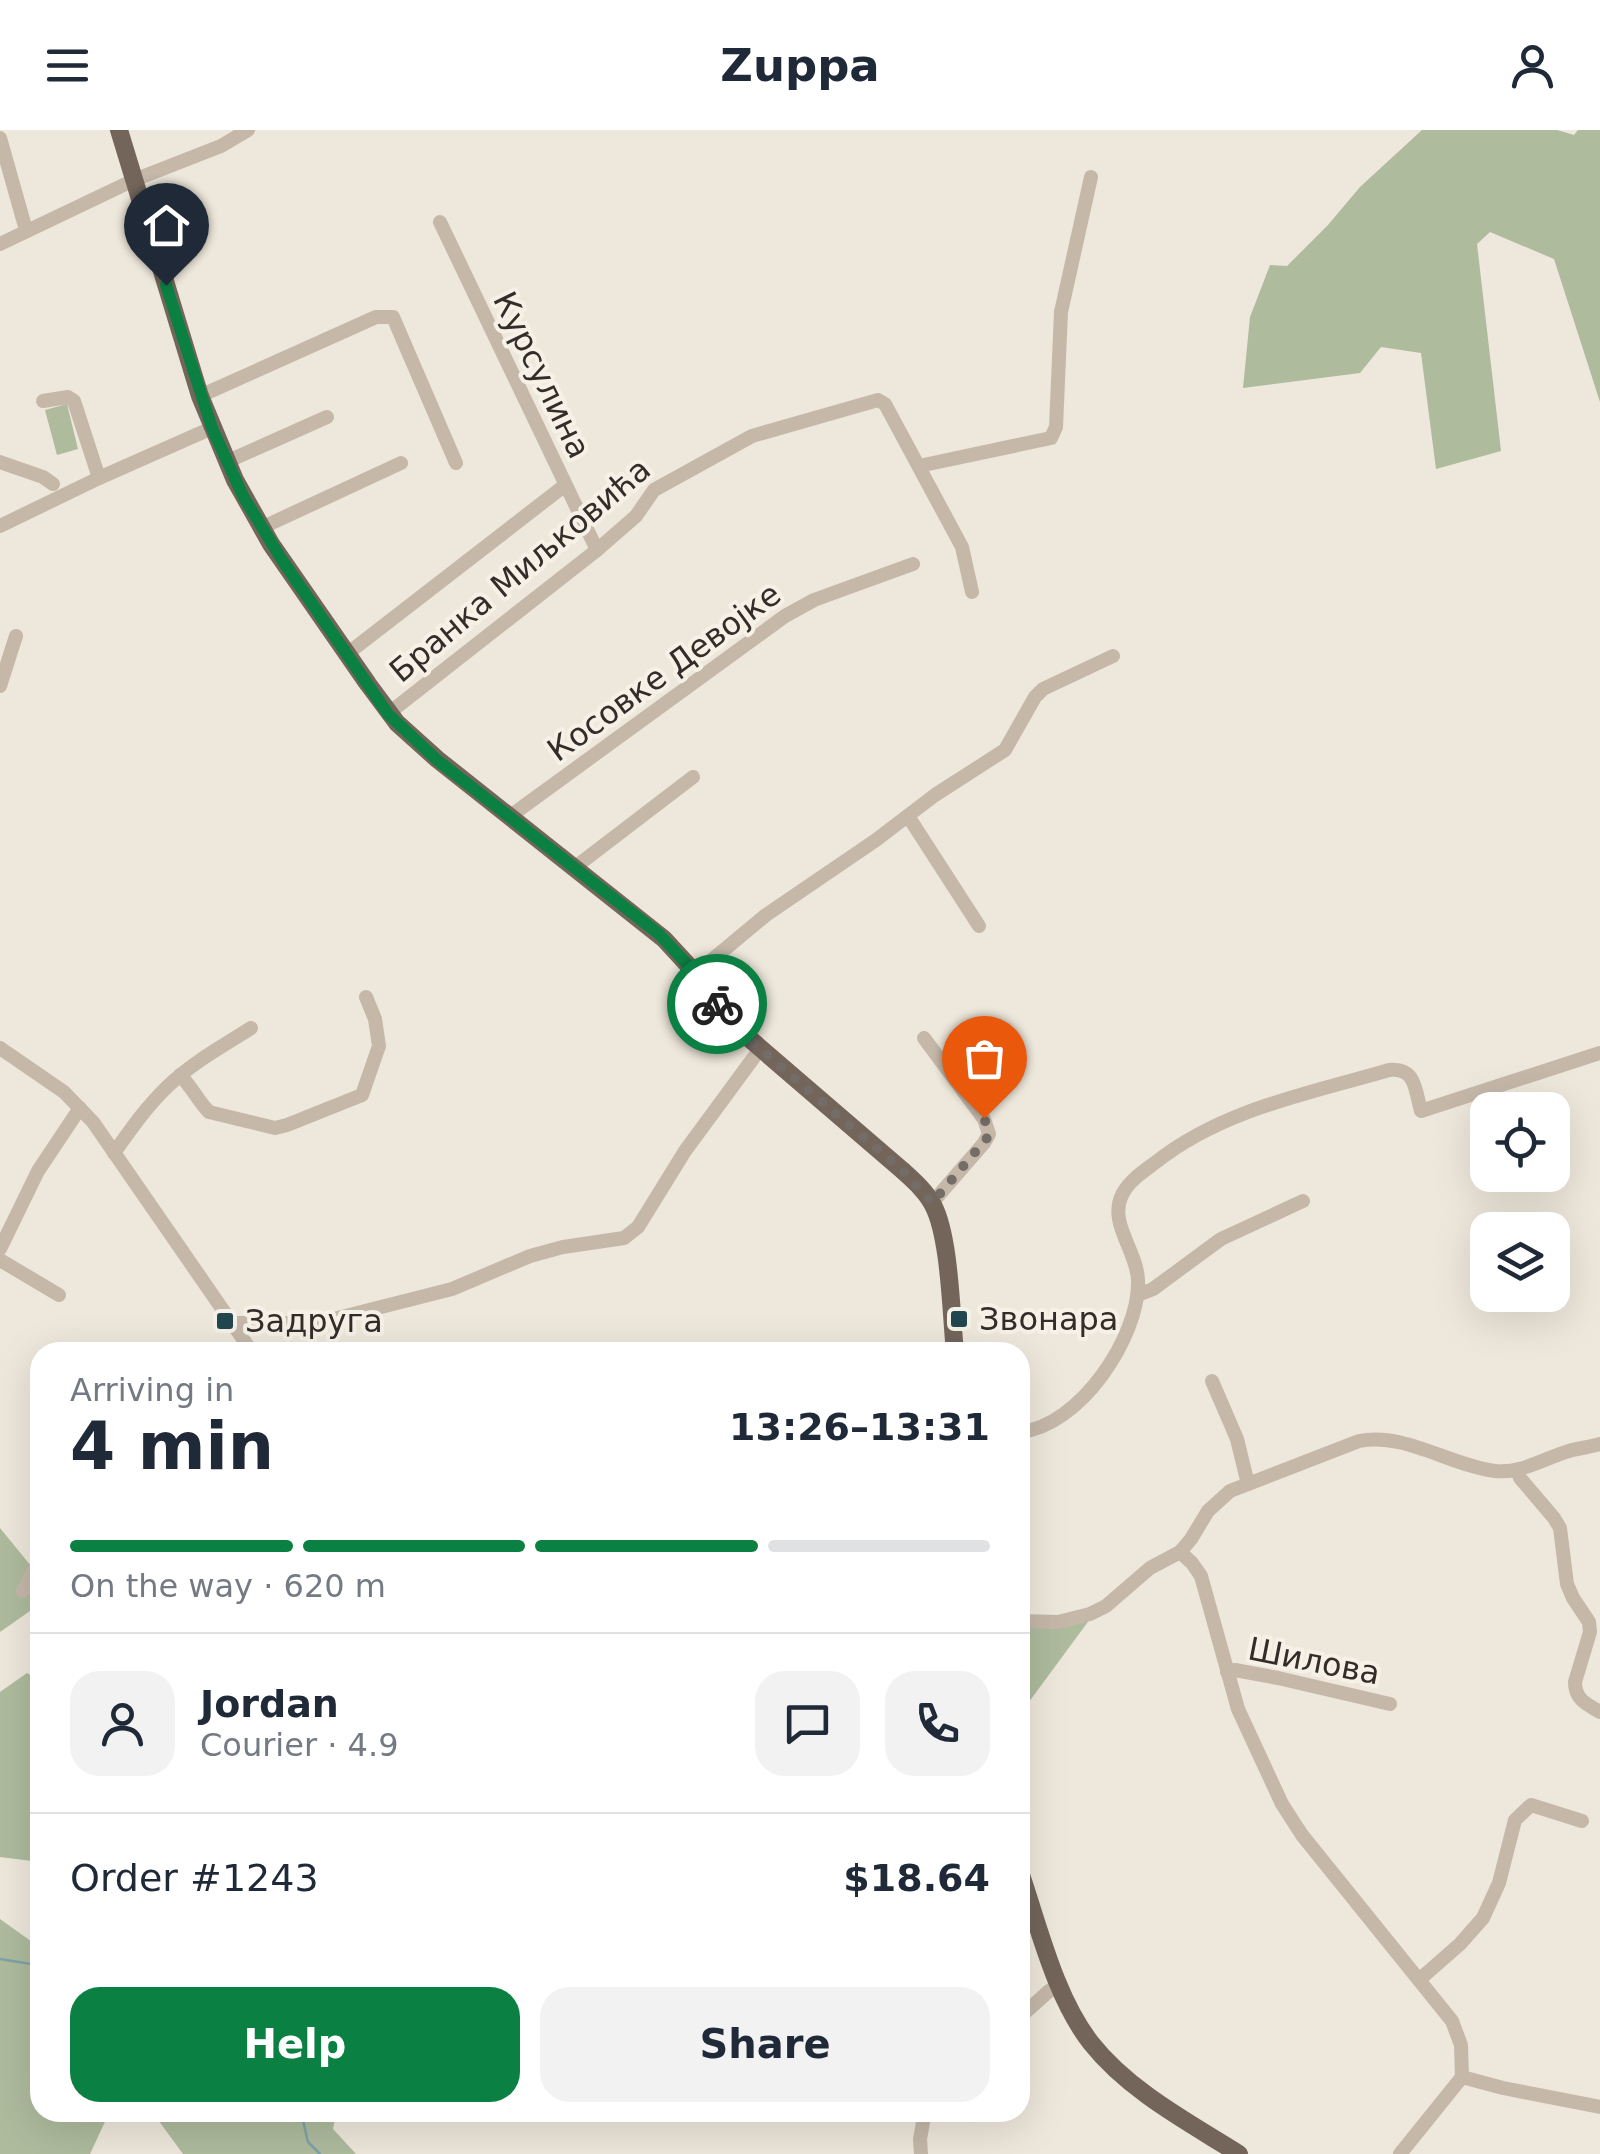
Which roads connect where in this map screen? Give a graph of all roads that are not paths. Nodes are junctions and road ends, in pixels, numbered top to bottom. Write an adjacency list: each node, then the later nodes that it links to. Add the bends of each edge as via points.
1 (119, 130): 5 (main road)
2 (248, 130): 5 (street)
3 (0, 138): 7 (street)
4 (1091, 176): 17 (street, via 1061,312 1051,438)
5 (134, 180): 7 (street); 9 (main road)
6 (440, 222): 20 (street, Курсулина)
7 (26, 230): 8 (street)
8 (0, 244)
9 (200, 396): 12 (main road); 16 (street, via 376,317 393,317)
10 (43, 402): 18 (street, via 74,401)
11 (327, 416): 14 (street)
12 (212, 428): 14 (main road); 18 (street)
13 (0, 462): 19 (street)
14 (226, 462): 22 (main road)
15 (401, 463): 22 (street)
16 (456, 463)
17 (920, 466): 23 (street, Бранка Миљковића, via 878,400 752,436 700,463 654,490 636,516); 25 (street, Бранка Миљковића, via 962,547)
18 (99, 478): 21 (street)
19 (53, 484)
20 (564, 486): 23 (street, Курсулина); 27 (street)
21 (0, 526)
22 (261, 528): 27 (main road)
23 (596, 550): 30 (street, Бранка Миљковића)
24 (912, 564): 33 (street, Косовке Девојке, via 786,616)
25 (972, 592)
26 (16, 636): 29 (street)
27 (346, 654): 30 (main road)
28 (1113, 656): 32 (street, via 1044,689 1005,750)
29 (0, 686)
30 (388, 714): 33 (main road)
31 (692, 778): 34 (street)
32 (908, 816): 35 (street); 36 (street, via 766,914)
33 (509, 817): 34 (main road)
34 (574, 868): 36 (main road, via 659,934)
35 (979, 926)
36 (695, 974): 41 (main road)
37 (366, 997): 43 (street, via 379,1046 362,1094 275,1128 210,1112)
38 (251, 1028): 43 (street)
39 (924, 1038): 47 (street, via 989,1134)
40 (0, 1048): 44 (street)
41 (760, 1049): 47 (main road); 52 (street, via 624,1238 564,1246 452,1289 318,1323)
42 (1600, 1054): 51 (street, via 1421,1111 1410,1077 1389,1070 1202,1130 1122,1194 1118,1218 1136,1261)
43 (180, 1075): 45 (street)
44 (80, 1108): 45 (street); 48 (street, via 38,1171)
45 (114, 1152): 52 (street)
46 (1304, 1202): 51 (street, via 1221,1238)
47 (932, 1203): 54 (main road, via 942,1230)
48 (0, 1249)
49 (0, 1260): 50 (street)
50 (60, 1295)
51 (1138, 1295): 56 (street, via 1109,1365 1056,1421)
52 (230, 1323): 53 (street)
53 (240, 1342)
54 (954, 1342)
55 (1212, 1381): 59 (street)
56 (1030, 1430)
57 (1600, 1444): 58 (street)
58 (1517, 1470): 59 (street, via 1491,1470 1374,1439); 66 (street, via 1562,1534 1567,1584 1590,1627 1575,1692)
59 (1248, 1484): 60 (street, via 1212,1506)
60 (1180, 1552): 63 (street, via 1090,1614); 64 (street, via 1201,1576)
61 (30, 1578): 62 (street)
62 (23, 1591)
63 (1030, 1621)
64 (1227, 1672): 65 (street, Шилова); 69 (street, via 1282,1804)
65 (1390, 1704)
66 (1600, 1712)
67 (1582, 1821): 69 (street, via 1531,1805 1515,1820 1491,1904 1460,1944)
68 (1030, 1900): 70 (main road)
69 (1419, 1980): 72 (street, via 1456,2029)
70 (1060, 1985): 71 (street); 76 (main road, via 1085,2035 1114,2068)
71 (1030, 2008)
72 (1462, 2077): 73 (street); 77 (street)
73 (1600, 2108)
74 (923, 2122): 75 (street)
75 (921, 2154)
76 (1240, 2154)
77 (1400, 2154)

